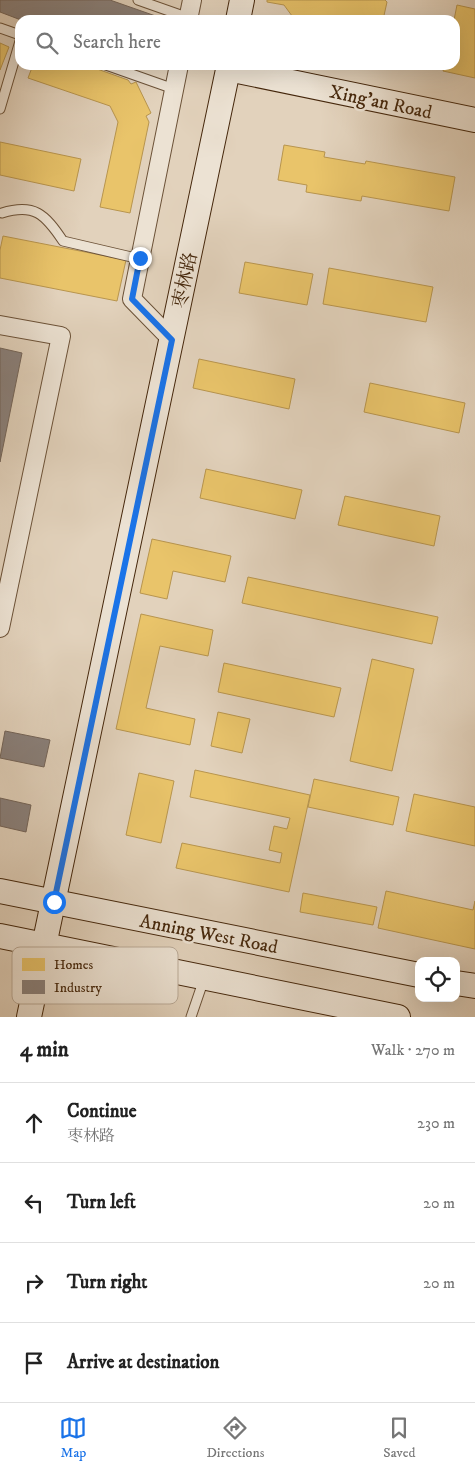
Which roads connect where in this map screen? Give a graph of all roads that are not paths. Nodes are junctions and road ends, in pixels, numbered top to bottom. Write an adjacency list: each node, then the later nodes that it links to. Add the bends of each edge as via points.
1 (138, 0): 4 (lane)
2 (192, 0): 5 (street)
3 (242, 0): 6 (street)
4 (177, 15)
5 (189, 15)
6 (239, 15)
7 (0, 28): 8 (lane)
8 (15, 33)
9 (15, 58): 15 (lane)
10 (120, 70): 14 (lane)
11 (178, 70): 14 (street)
12 (227, 70): 20 (street, 枣林路)
13 (242, 70): 16 (street, Xing'an Road)
14 (174, 89): 18 (street)
15 (0, 109)
16 (475, 120)
17 (2, 213): 18 (lane, via 19,208 34,209 52,225 63,241)
18 (140, 258): 20 (street, via 132,299)
19 (0, 324): 21 (street, via 61,336)
20 (172, 340): 23 (street, 枣林路)
21 (0, 628)
22 (0, 891): 23 (street, Anning West Road)
23 (54, 902): 25 (street, 枣林路); 28 (street, Anning West Road)
24 (0, 936): 25 (street)
25 (44, 946): 26 (street)
26 (49, 947)
27 (178, 973): 29 (street)
28 (415, 974)
29 (204, 978): 34 (lane); 35 (street)
30 (460, 984): 31 (street)
31 (475, 986)
32 (32, 1004): 33 (street, 枣林路)
33 (29, 1017)
34 (191, 1017)
35 (398, 1017)

